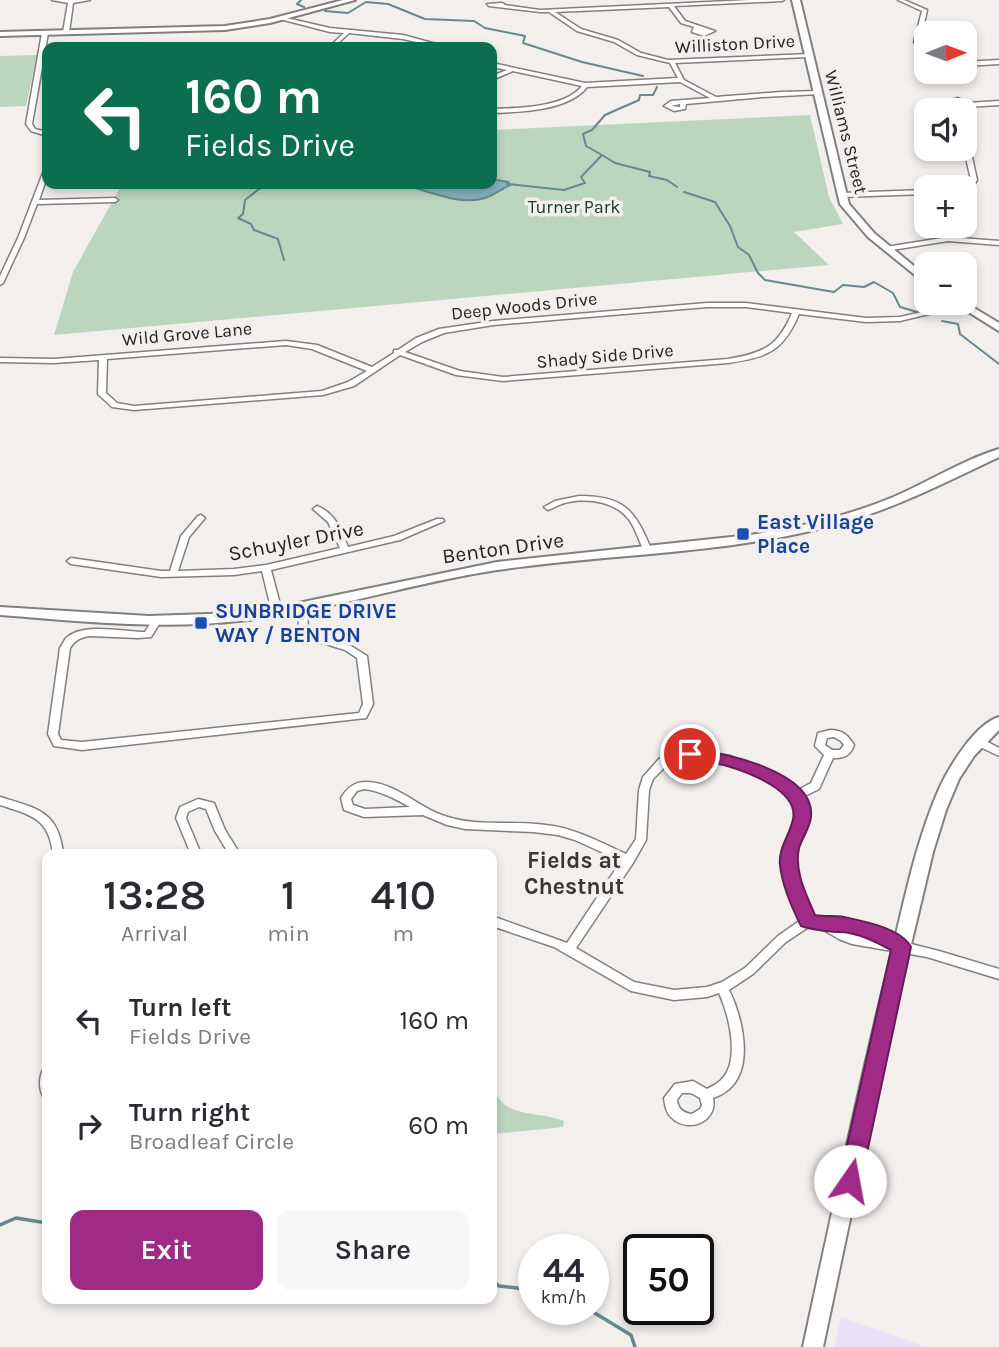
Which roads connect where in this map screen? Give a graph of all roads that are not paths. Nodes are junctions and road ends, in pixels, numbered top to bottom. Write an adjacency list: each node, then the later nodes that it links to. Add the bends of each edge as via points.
1 (54, 0): 7 (street)
2 (88, 0): 7 (street)
3 (351, 0): 13 (main road)
4 (782, 0): 9 (street)
5 (796, 0): 24 (main road, Williams Street)
6 (900, 0): 12 (street)
7 (71, 2): 16 (street)
8 (928, 3): 12 (street)
9 (670, 5): 11 (street); 15 (street, via 680,20)
10 (501, 6): 11 (street)
11 (550, 10): 25 (street, Williston Drive, via 579,30)
12 (925, 10): 14 (street)
13 (282, 18): 16 (main road, via 215,28); 17 (street)
14 (922, 21)
15 (696, 28)
16 (66, 32): 18 (main road)
17 (348, 32): 21 (street); 22 (street)
18 (45, 33): 19 (main road); 20 (street)
19 (0, 34)
20 (43, 42)
21 (337, 42)
22 (424, 42)
23 (42, 50): 39 (street, via 29,124)
24 (808, 55): 25 (street, Williston Drive); 33 (main road, Williams Street)
25 (672, 62): 31 (street)
26 (999, 62): 27 (street)
27 (977, 63)
28 (497, 66): 29 (street)
29 (511, 70): 30 (street); 32 (street)
30 (497, 76)
31 (680, 79): 32 (street); 34 (street)
32 (585, 85): 38 (street, via 581,92 545,107)
33 (818, 93): 34 (street); 42 (main road, Williams Street)
34 (714, 98): 36 (street)
35 (999, 103): 37 (street)
36 (683, 104)
37 (977, 104)
38 (497, 111)
39 (42, 133)
40 (42, 183): 44 (street)
41 (914, 192): 42 (street)
42 (841, 195): 46 (main road, Williams Street, via 858,222)
43 (115, 200): 44 (street)
44 (35, 202): 48 (street)
45 (999, 243): 46 (street, via 948,239)
46 (886, 248): 47 (main road, Williams Street)
47 (914, 271)
48 (0, 283)
49 (796, 312): 51 (street, Deep Woods Drive, via 866,320); 53 (street, Deep Woods Drive, via 707,305 493,323 442,331); 53 (street, Shady Side Drive, via 788,334 774,348 720,362 503,379 459,373)
50 (977, 314): 52 (main road)
51 (916, 315)
52 (999, 328)
53 (397, 352): 56 (street, Deep Woods Drive)
54 (103, 358): 55 (street, Wild Grove Lane); 56 (street, Wild Grove Lane, via 290,343); 56 (street, Deep Woods Drive, via 102,394 115,405 134,408 323,393 351,384)
55 (0, 360)
56 (372, 370)
57 (999, 453): 62 (main road, Benton Drive, via 838,521 768,536)
58 (548, 507): 62 (street, via 582,498 615,506 632,518)
59 (317, 509): 63 (street, via 332,520)
60 (201, 518): 66 (street, via 185,536)
61 (440, 521): 63 (street, Schuyler Drive, via 409,535)
62 (647, 549): 67 (main road, Benton Drive, via 498,566)
63 (345, 551): 65 (street, Schuyler Drive)
64 (71, 561): 66 (street, Schuyler Drive)
65 (266, 568): 66 (street, Schuyler Drive); 69 (street)
66 (173, 574)
67 (302, 606): 69 (main road, Benton Drive); 70 (street, via 303,634 362,656 368,704 362,716 82,746 58,743 53,734 68,640 95,632 148,635)
68 (0, 611): 70 (main road, Benton Drive)
69 (277, 612): 70 (main road, Benton Drive)
70 (156, 621)
71 (999, 722): 72 (main road)
72 (978, 741): 73 (street); 84 (main road, via 947,790)
73 (999, 752)
74 (830, 754): 75 (street, via 815,786)
75 (797, 795): 81 (street, via 776,780 722,758 690,754 669,759 652,771 646,782 643,833); 82 (street, via 803,816 790,848 789,864)
76 (0, 801): 78 (street, via 39,815 53,827)
77 (423, 811): 77 (street, via 396,793 369,786 354,788 346,798 348,807 360,813); 81 (street, via 477,828 554,830)
78 (57, 849)
79 (194, 849): 80 (street, via 181,818 184,810 198,803 210,806)
80 (231, 849)
81 (629, 860): 85 (street)
82 (808, 921): 84 (street, via 841,924 883,936); 87 (street)
83 (497, 924): 85 (street)
84 (901, 947): 86 (street); 89 (main road)
85 (569, 949): 87 (street, via 612,977 641,989 685,995)
86 (999, 974)
87 (722, 988): 88 (street, via 734,1017 736,1061 726,1084)
88 (706, 1096)
89 (813, 1347)

